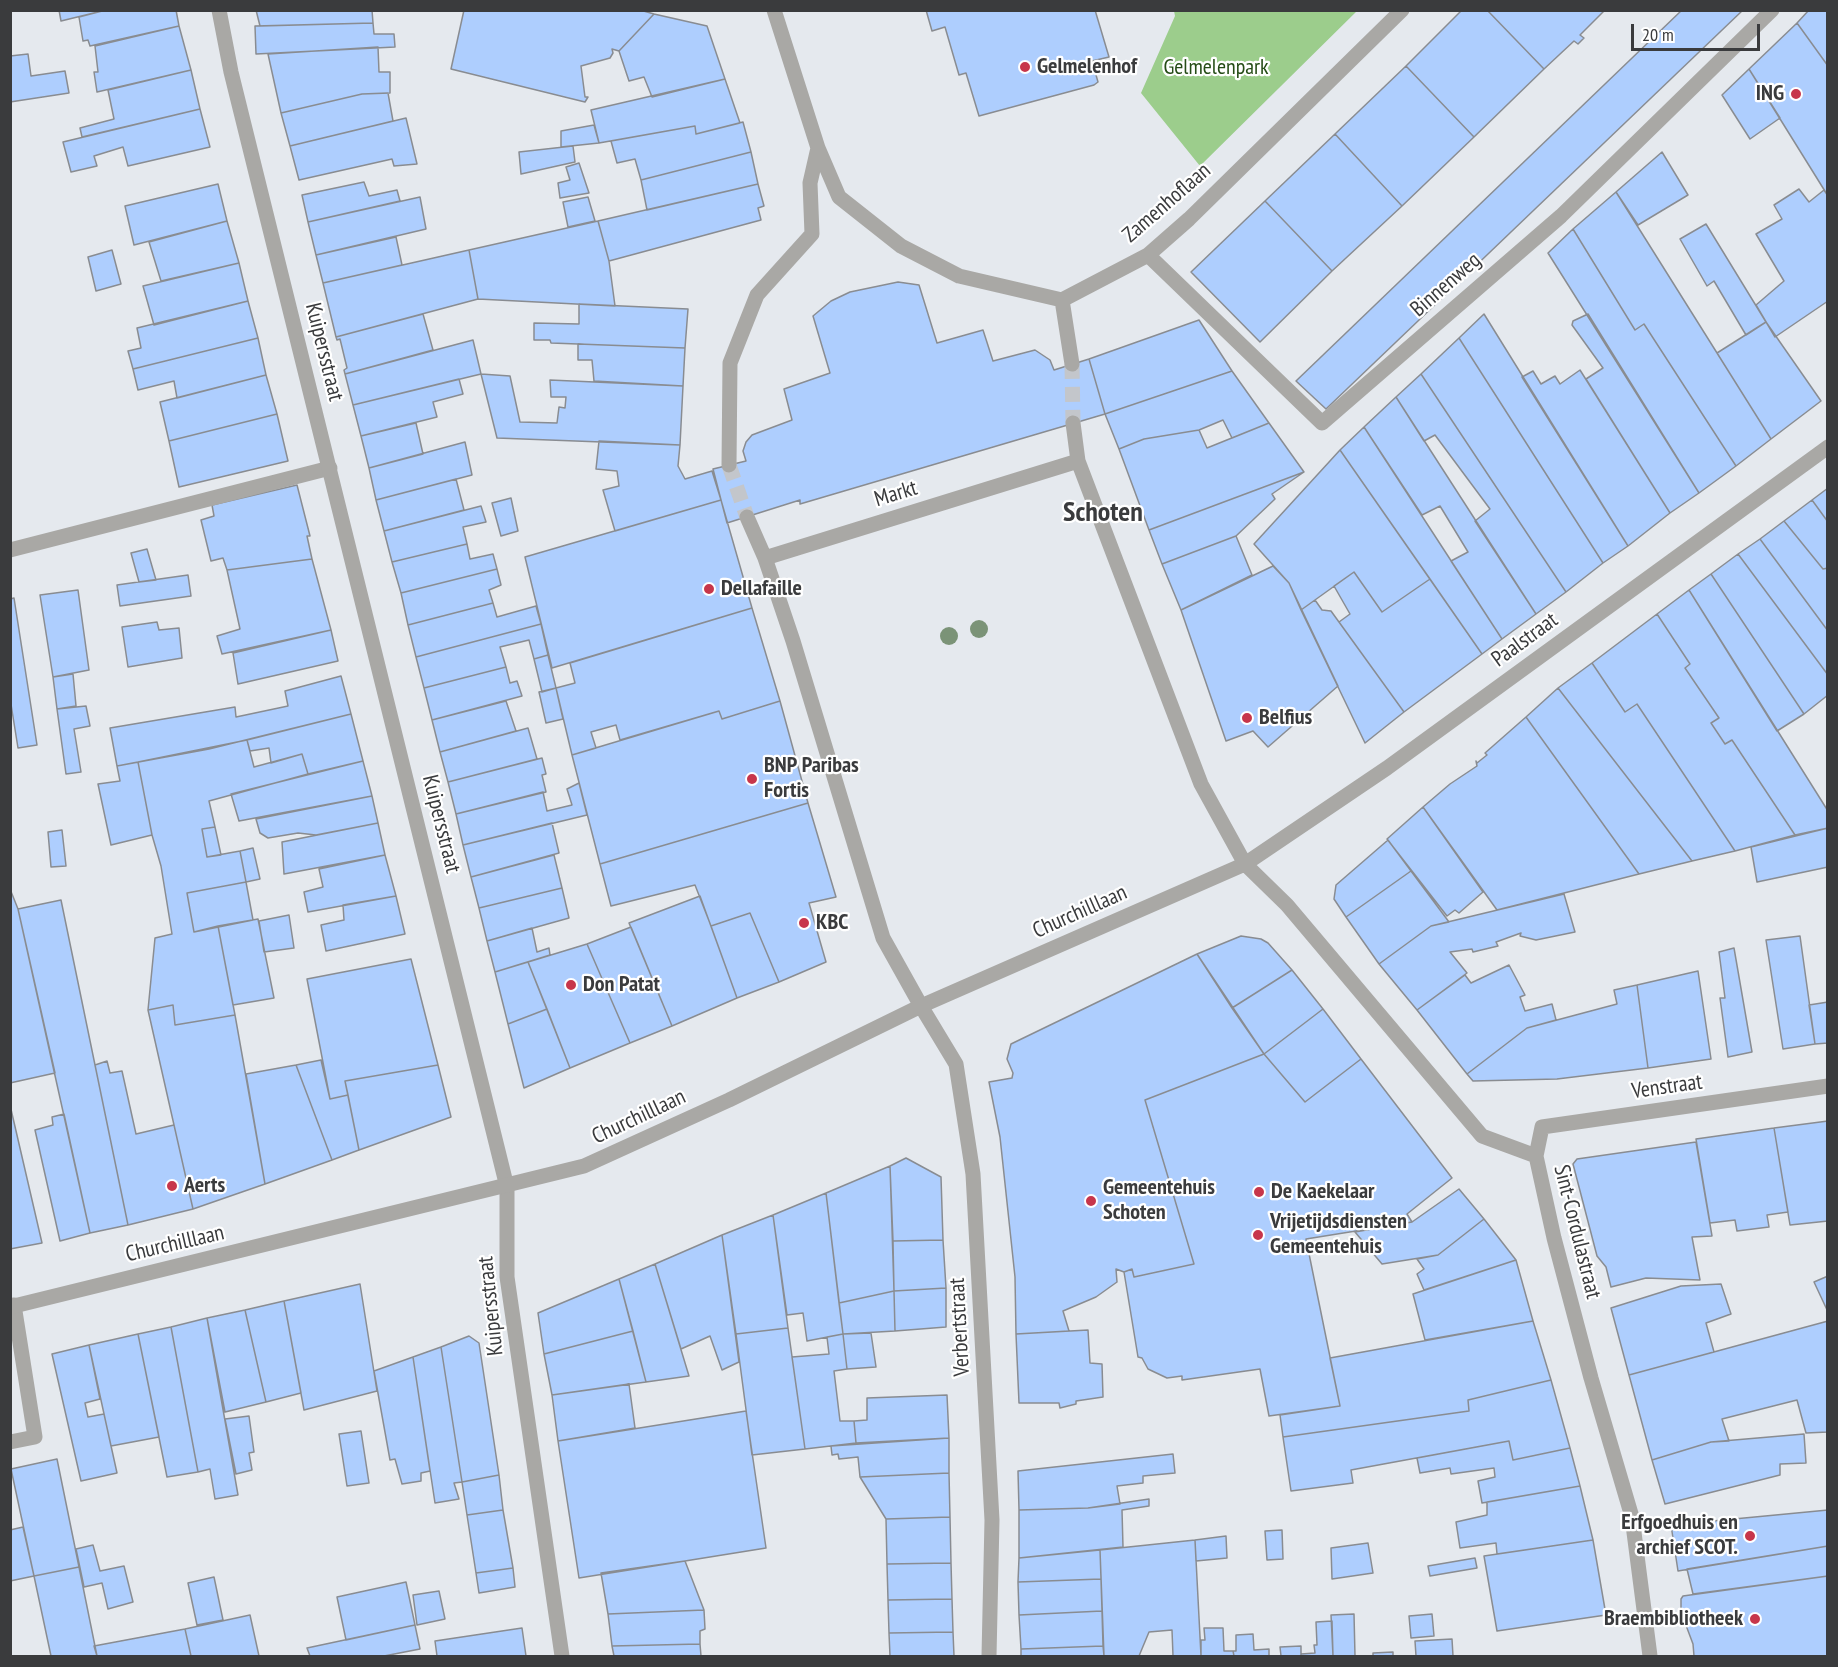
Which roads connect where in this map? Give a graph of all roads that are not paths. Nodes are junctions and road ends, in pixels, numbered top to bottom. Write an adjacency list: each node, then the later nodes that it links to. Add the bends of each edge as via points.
1 (219, 10): 13 (street, Kuipersstraat)
2 (774, 10): 5 (street)
3 (1402, 10): 6 (street, Zamenhoflaan)
4 (1772, 10): 6 (street, Binnenweg, via 1561,216 1322,423)
5 (818, 148): 7 (street, via 839,197 901,246 959,276); 12 (street, via 810,183 812,234 758,295 730,363)
6 (1148, 255): 7 (street, Zamenhoflaan)
7 (1062, 300): 8 (street)
8 (1072, 364)
9 (1073, 423): 11 (street)
10 (1827, 447): 17 (street, Paalstraat, via 1387,768)
11 (1078, 461): 16 (street, Markt); 17 (street, via 1201,784)
12 (729, 465)
13 (330, 468): 15 (street); 21 (street, Kuipersstraat)
14 (747, 517): 16 (street)
15 (10, 550)
16 (765, 558): 18 (street, via 883,938)
17 (1245, 864): 18 (street, Churchilllaan); 20 (street, Sint-Cordulastraat, via 1287,905 1482,1136)
18 (921, 1006): 21 (street, Churchilllaan, via 584,1166); 25 (street, Verbertstraat, via 956,1064 973,1173 992,1520)
19 (1827, 1086): 20 (street, Venstraat, via 1542,1127)
20 (1536, 1156): 26 (street, Sint-Cordulastraat, via 1586,1357 1632,1516)
21 (507, 1187): 22 (street, Churchilllaan); 24 (street, Kuipersstraat, via 507,1276)
22 (12, 1306): 23 (street, Churchilllaan, via 35,1437)
23 (10, 1442)
24 (562, 1656)
25 (989, 1656)
26 (1650, 1656)

